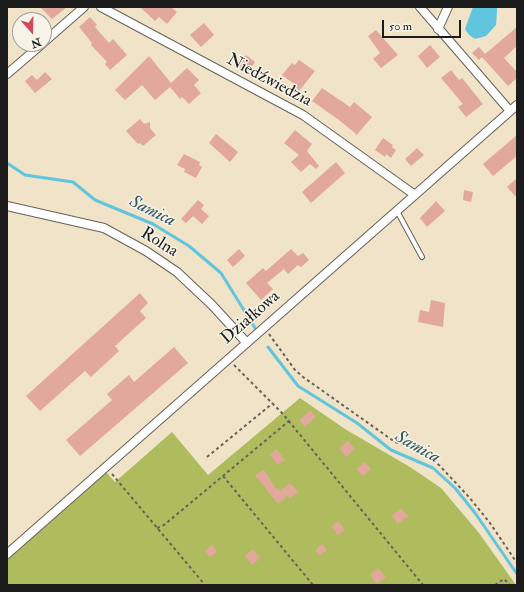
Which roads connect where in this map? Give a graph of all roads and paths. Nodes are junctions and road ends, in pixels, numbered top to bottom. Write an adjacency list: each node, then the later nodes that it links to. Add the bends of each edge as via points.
1 (84, 7): 6 (street)
2 (101, 7): 11 (street, Niedźwiedzia, via 303,115)
3 (420, 7): 5 (street)
4 (448, 7): 5 (street)
5 (438, 29): 10 (street)
6 (52, 35)
7 (33, 52): 8 (street)
8 (7, 74)
9 (517, 105): 10 (street, Działkowa)
10 (510, 111): 11 (street, Działkowa)
11 (415, 195): 13 (street, Działkowa)
12 (7, 206): 16 (street, Rolna, via 104,228 146,251 177,272)
13 (397, 210): 14 (lane); 15 (street, Działkowa)
14 (422, 257)
15 (263, 327): 16 (street, Działkowa); 25 (path, via 303,377 395,442 419,451 439,465 490,523)
16 (246, 342): 17 (street, Działkowa)
17 (228, 358): 18 (path); 24 (street, Działkowa)
18 (273, 403): 19 (path); 20 (path)
19 (289, 421): 21 (path); 28 (path)
20 (207, 457)
21 (223, 476): 23 (path); 27 (path)
22 (118, 481): 23 (path)
23 (157, 528): 26 (path)
24 (7, 554)
25 (517, 563)
26 (205, 585)
27 (313, 585)
28 (424, 585)
29 (495, 585): 30 (path, via 504,579)
30 (510, 585)

